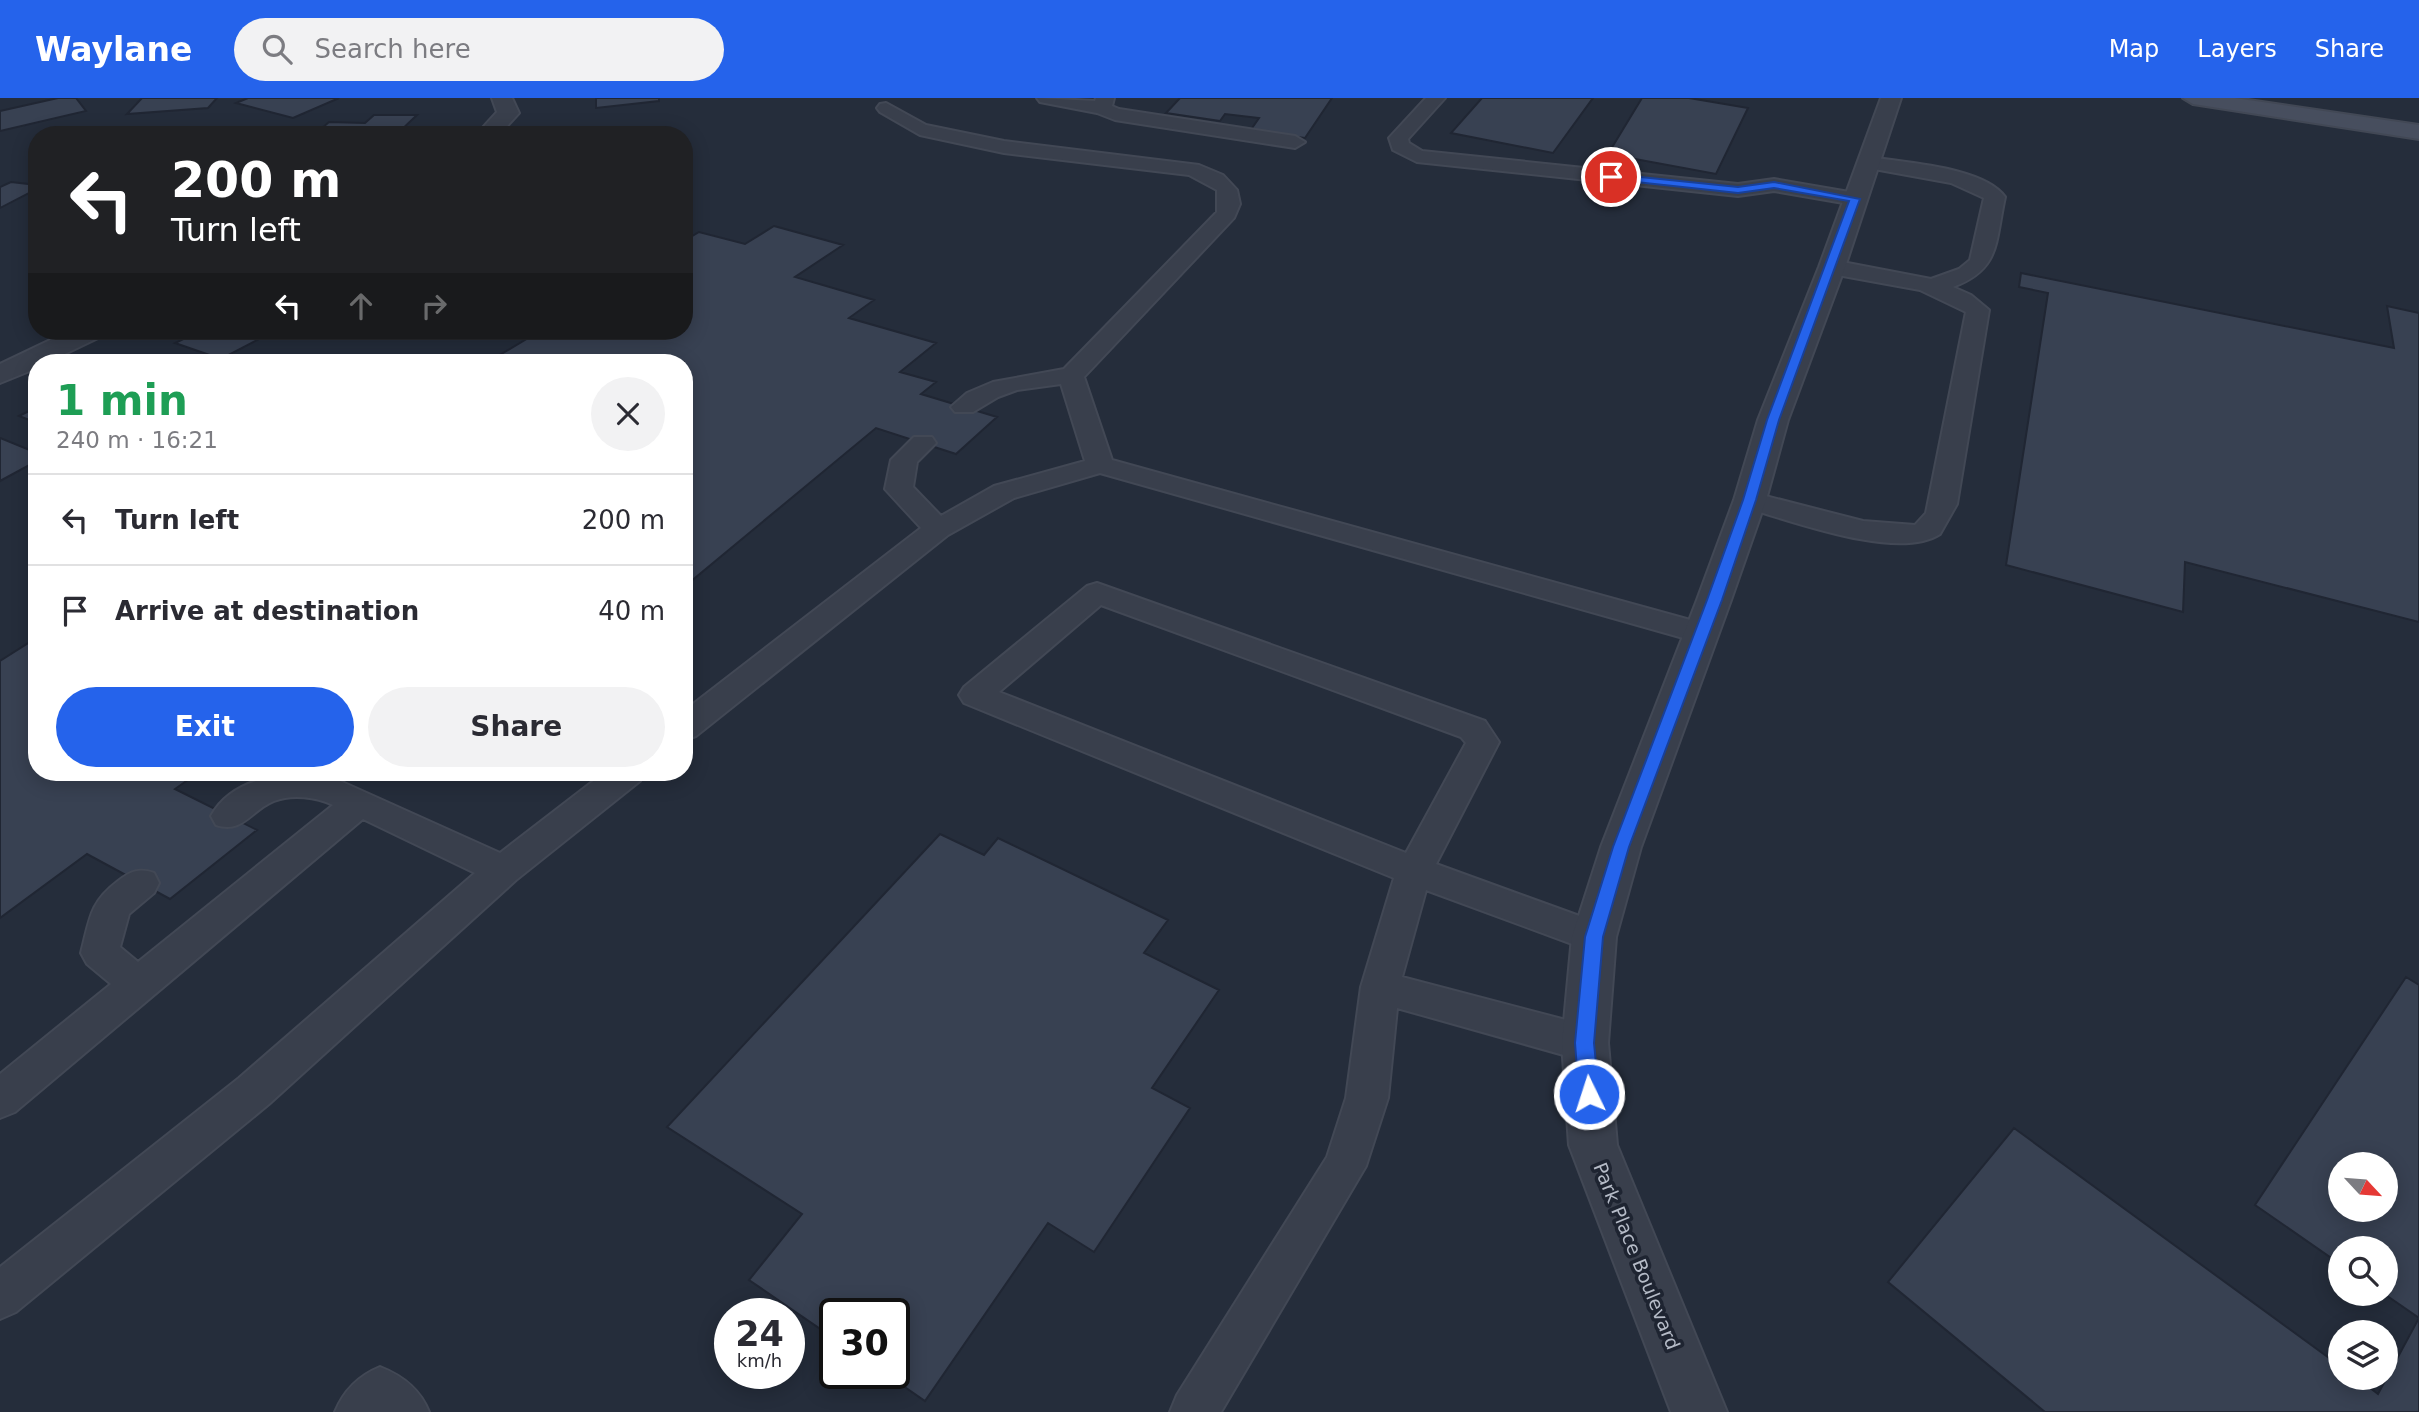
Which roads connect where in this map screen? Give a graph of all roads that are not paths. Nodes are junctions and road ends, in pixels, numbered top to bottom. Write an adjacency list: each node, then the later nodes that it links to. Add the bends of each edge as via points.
1 (502, 98): 8 (street, via 508,113)
2 (1046, 98): 6 (lane)
3 (1436, 98): 12 (lane, via 1398,138 1400,146 1417,156 1738,190 1774,185)
4 (1891, 98): 11 (street, Park Place Boulevard)
5 (2193, 98): 9 (street)
6 (1103, 103): 10 (lane, via 1115,114)
7 (886, 108): 19 (lane, via 919,129 1004,148 1192,169 1227,186 1231,201 1227,214)
8 (495, 126)
9 (2419, 132)
10 (1295, 142)
11 (1870, 163): 12 (street, Park Place Boulevard); 14 (lane, via 1972,182 1995,197 1980,262 1967,274)
12 (1855, 199): 13 (street, Park Place Boulevard)
13 (1832, 267): 14 (lane); 23 (street, Park Place Boulevard, via 1773,420)
14 (1931, 287): 23 (lane, via 1978,310 1935,526 1920,535 1884,534)
15 (72, 340): 16 (street)
16 (43, 354)
17 (28, 361): 18 (street)
18 (0, 375)
19 (1071, 376): 20 (lane, via 1012,382); 22 (lane)
20 (964, 407)
21 (923, 443): 24 (lane, via 904,460 900,489)
22 (1100, 465): 24 (lane, via 1004,492); 25 (lane)
23 (1750, 500): 25 (street, Park Place Boulevard)
24 (938, 529): 26 (lane)
25 (1700, 633): 33 (street, Park Place Boulevard, via 1621,847)
26 (693, 721)
27 (617, 781): 30 (lane)
28 (360, 802): 29 (lane, via 318,784 265,789); 30 (lane); 34 (lane)
29 (228, 816)
30 (503, 870): 38 (lane, via 254,1091)
31 (1414, 871): 31 (lane, via 1344,841 975,695 1097,593 1473,729 1483,742); 33 (lane); 35 (lane)
32 (141, 883): 34 (lane, via 113,906 100,953)
33 (1594, 937): 36 (street, Park Place Boulevard)
34 (139, 985): 37 (lane)
35 (1380, 987): 36 (lane); 41 (lane, via 1367,1098 1345,1166)
36 (1585, 1043): 42 (street, Park Place Boulevard, via 1593,1145)
37 (0, 1099)
38 (0, 1296)
39 (359, 1412): 40 (lane, via 380,1391)
40 (405, 1412)
41 (1194, 1412)
42 (1699, 1412)

